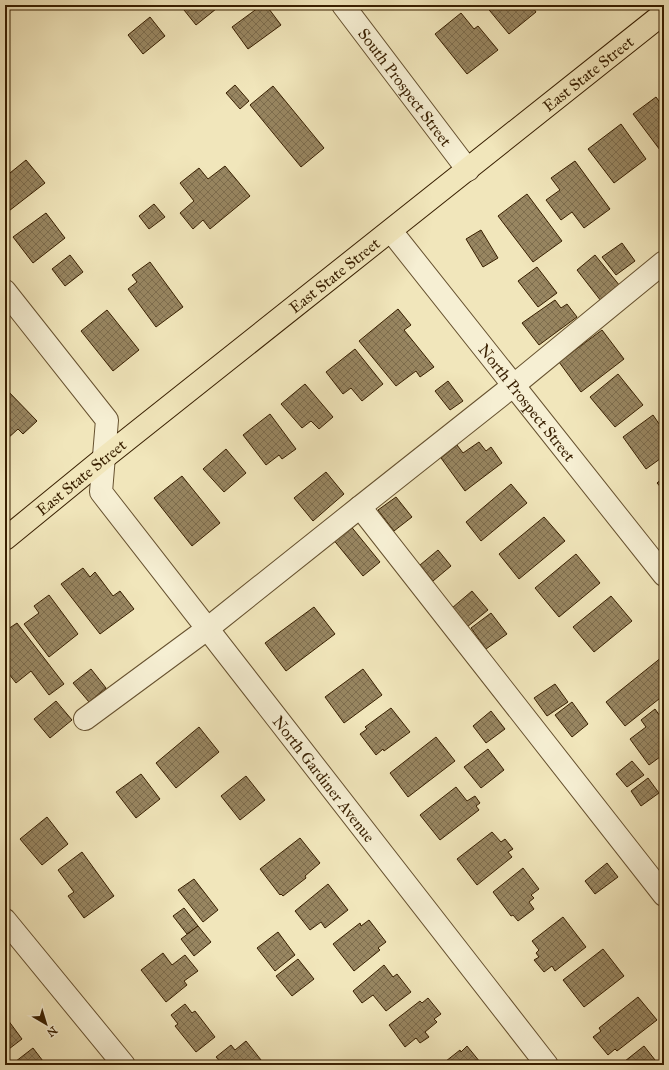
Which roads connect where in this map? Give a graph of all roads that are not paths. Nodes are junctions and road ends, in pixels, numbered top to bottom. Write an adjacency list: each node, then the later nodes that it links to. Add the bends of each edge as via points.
1 (342, 5): 3 (street, South Prospect Street)
2 (664, 13): 3 (main road, East State Street)
3 (468, 170): 4 (main road, East State Street)
4 (391, 231): 7 (street, North Prospect Street); 8 (main road, East State Street)
5 (664, 262): 7 (street)
6 (5, 291): 8 (street, via 107,420)
7 (514, 385): 9 (street); 11 (street, North Prospect Street)
8 (104, 458): 10 (main road, East State Street); 12 (street, North Gardiner Avenue, via 101,492)
9 (360, 507): 12 (street); 14 (street)
10 (5, 539)
11 (664, 575)
12 (207, 629): 13 (street); 17 (street, North Gardiner Avenue)
13 (85, 719)
14 (664, 895)
15 (5, 920): 16 (street)
16 (124, 1065)
17 (547, 1065)

